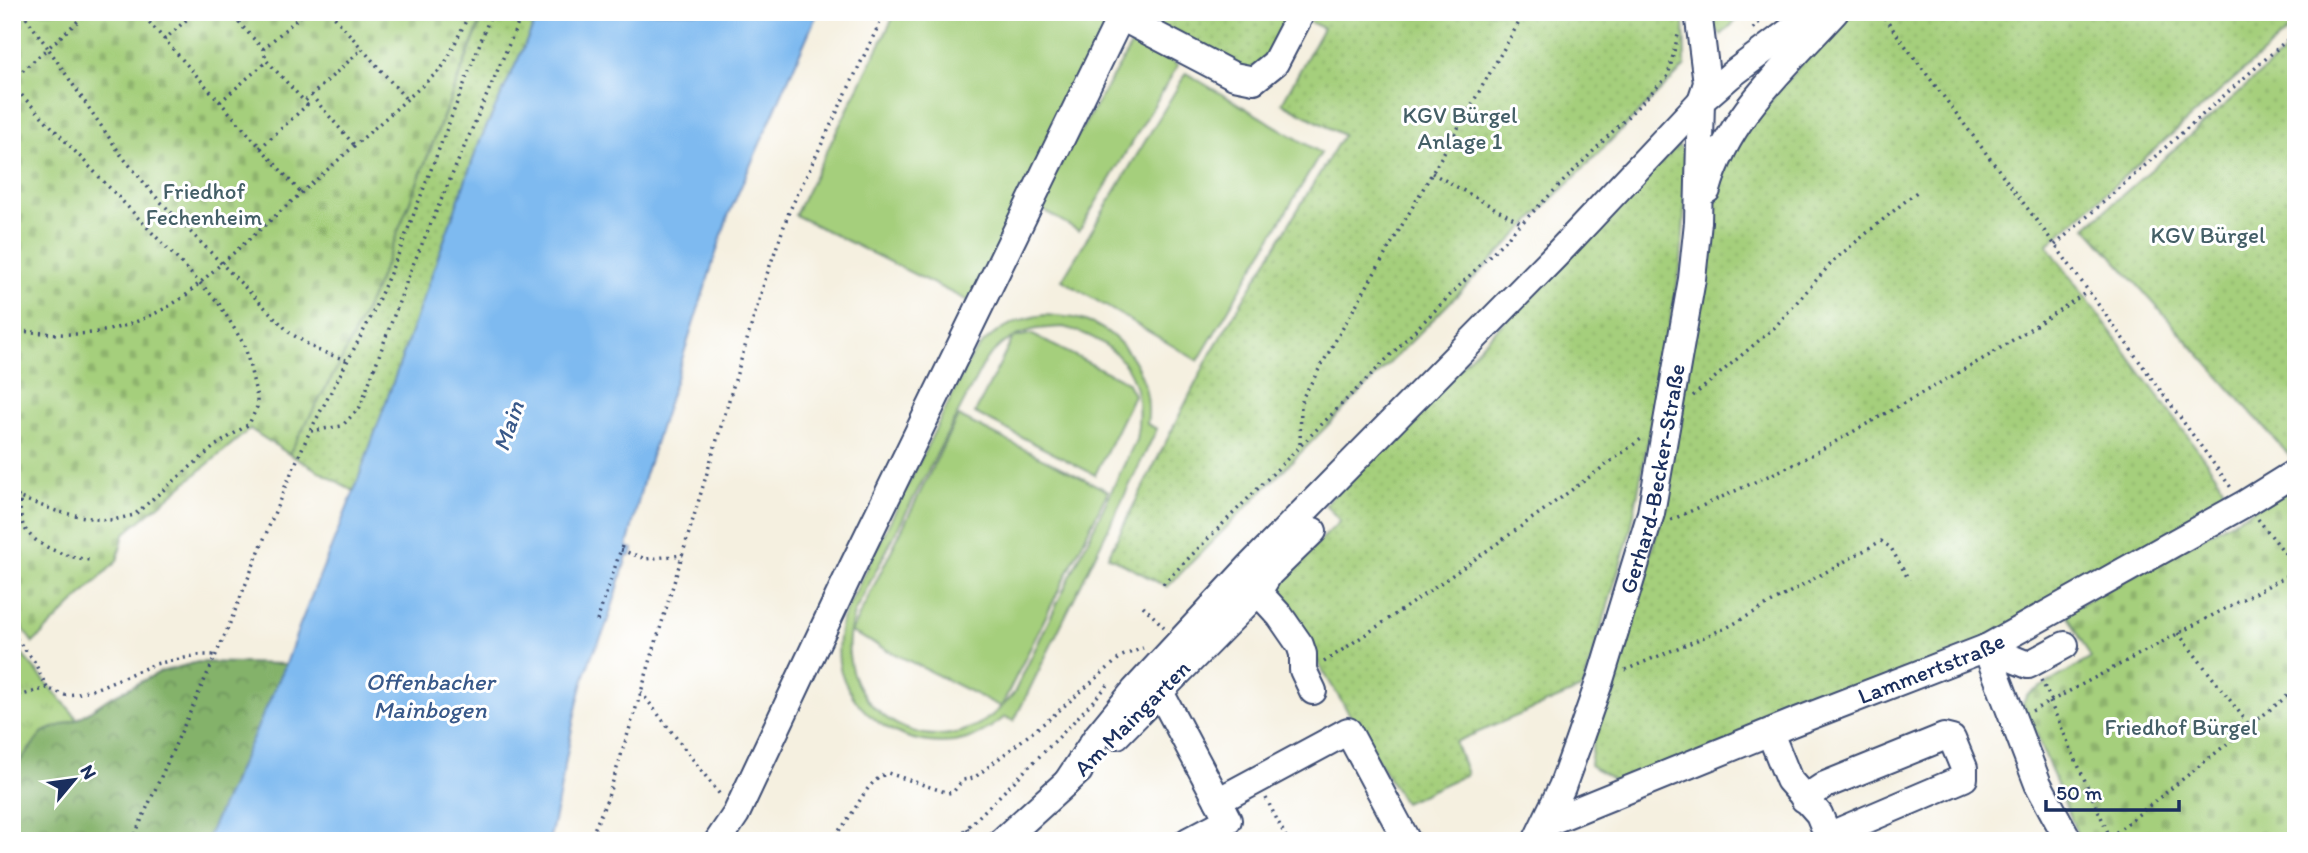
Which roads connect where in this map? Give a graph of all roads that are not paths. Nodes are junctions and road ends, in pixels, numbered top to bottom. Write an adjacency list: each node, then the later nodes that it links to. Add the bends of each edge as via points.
1 (1815, 12): 6 (street)
2 (1835, 12): 7 (street, via 1760,93 1733,131 1716,161)
3 (1122, 15): 4 (street, via 1234,76 1254,80 1275,63); 21 (street, via 736,814)
4 (1300, 15)
5 (1688, 18): 6 (street, Gerhard-Becker-Straße)
6 (1704, 92): 7 (street, Gerhard-Becker-Straße); 16 (street, via 1619,190 1150,671)
7 (1698, 222): 19 (street, Gerhard-Becker-Straße, via 1647,531 1600,680)
8 (2296, 472): 12 (street, Lammertstraße)
9 (1313, 531): 10 (street, Am Maingarten, via 1269,574)
10 (1258, 592): 13 (street, via 1300,645 1303,670); 14 (street, Am Maingarten)
11 (2065, 645): 12 (street, via 2028,665)
12 (1986, 648): 15 (street, Lammertstraße); 25 (street, via 2038,784)
13 (1314, 691)
14 (1160, 692): 16 (street, Am Maingarten); 18 (street)
15 (1770, 733): 17 (street, via 1788,780); 19 (street, Lammertstraße)
16 (1067, 782): 22 (street, Am Maingarten)
17 (1804, 799): 20 (street, via 1819,814); 20 (street, via 1825,785 1944,737 1952,739 1964,778)
18 (1218, 801): 23 (street, via 1228,820); 24 (street, via 1348,731)
19 (1541, 832)
20 (1829, 838)
21 (718, 841)
22 (1002, 841)
23 (1188, 841)
24 (1407, 841)
25 (2069, 841)

